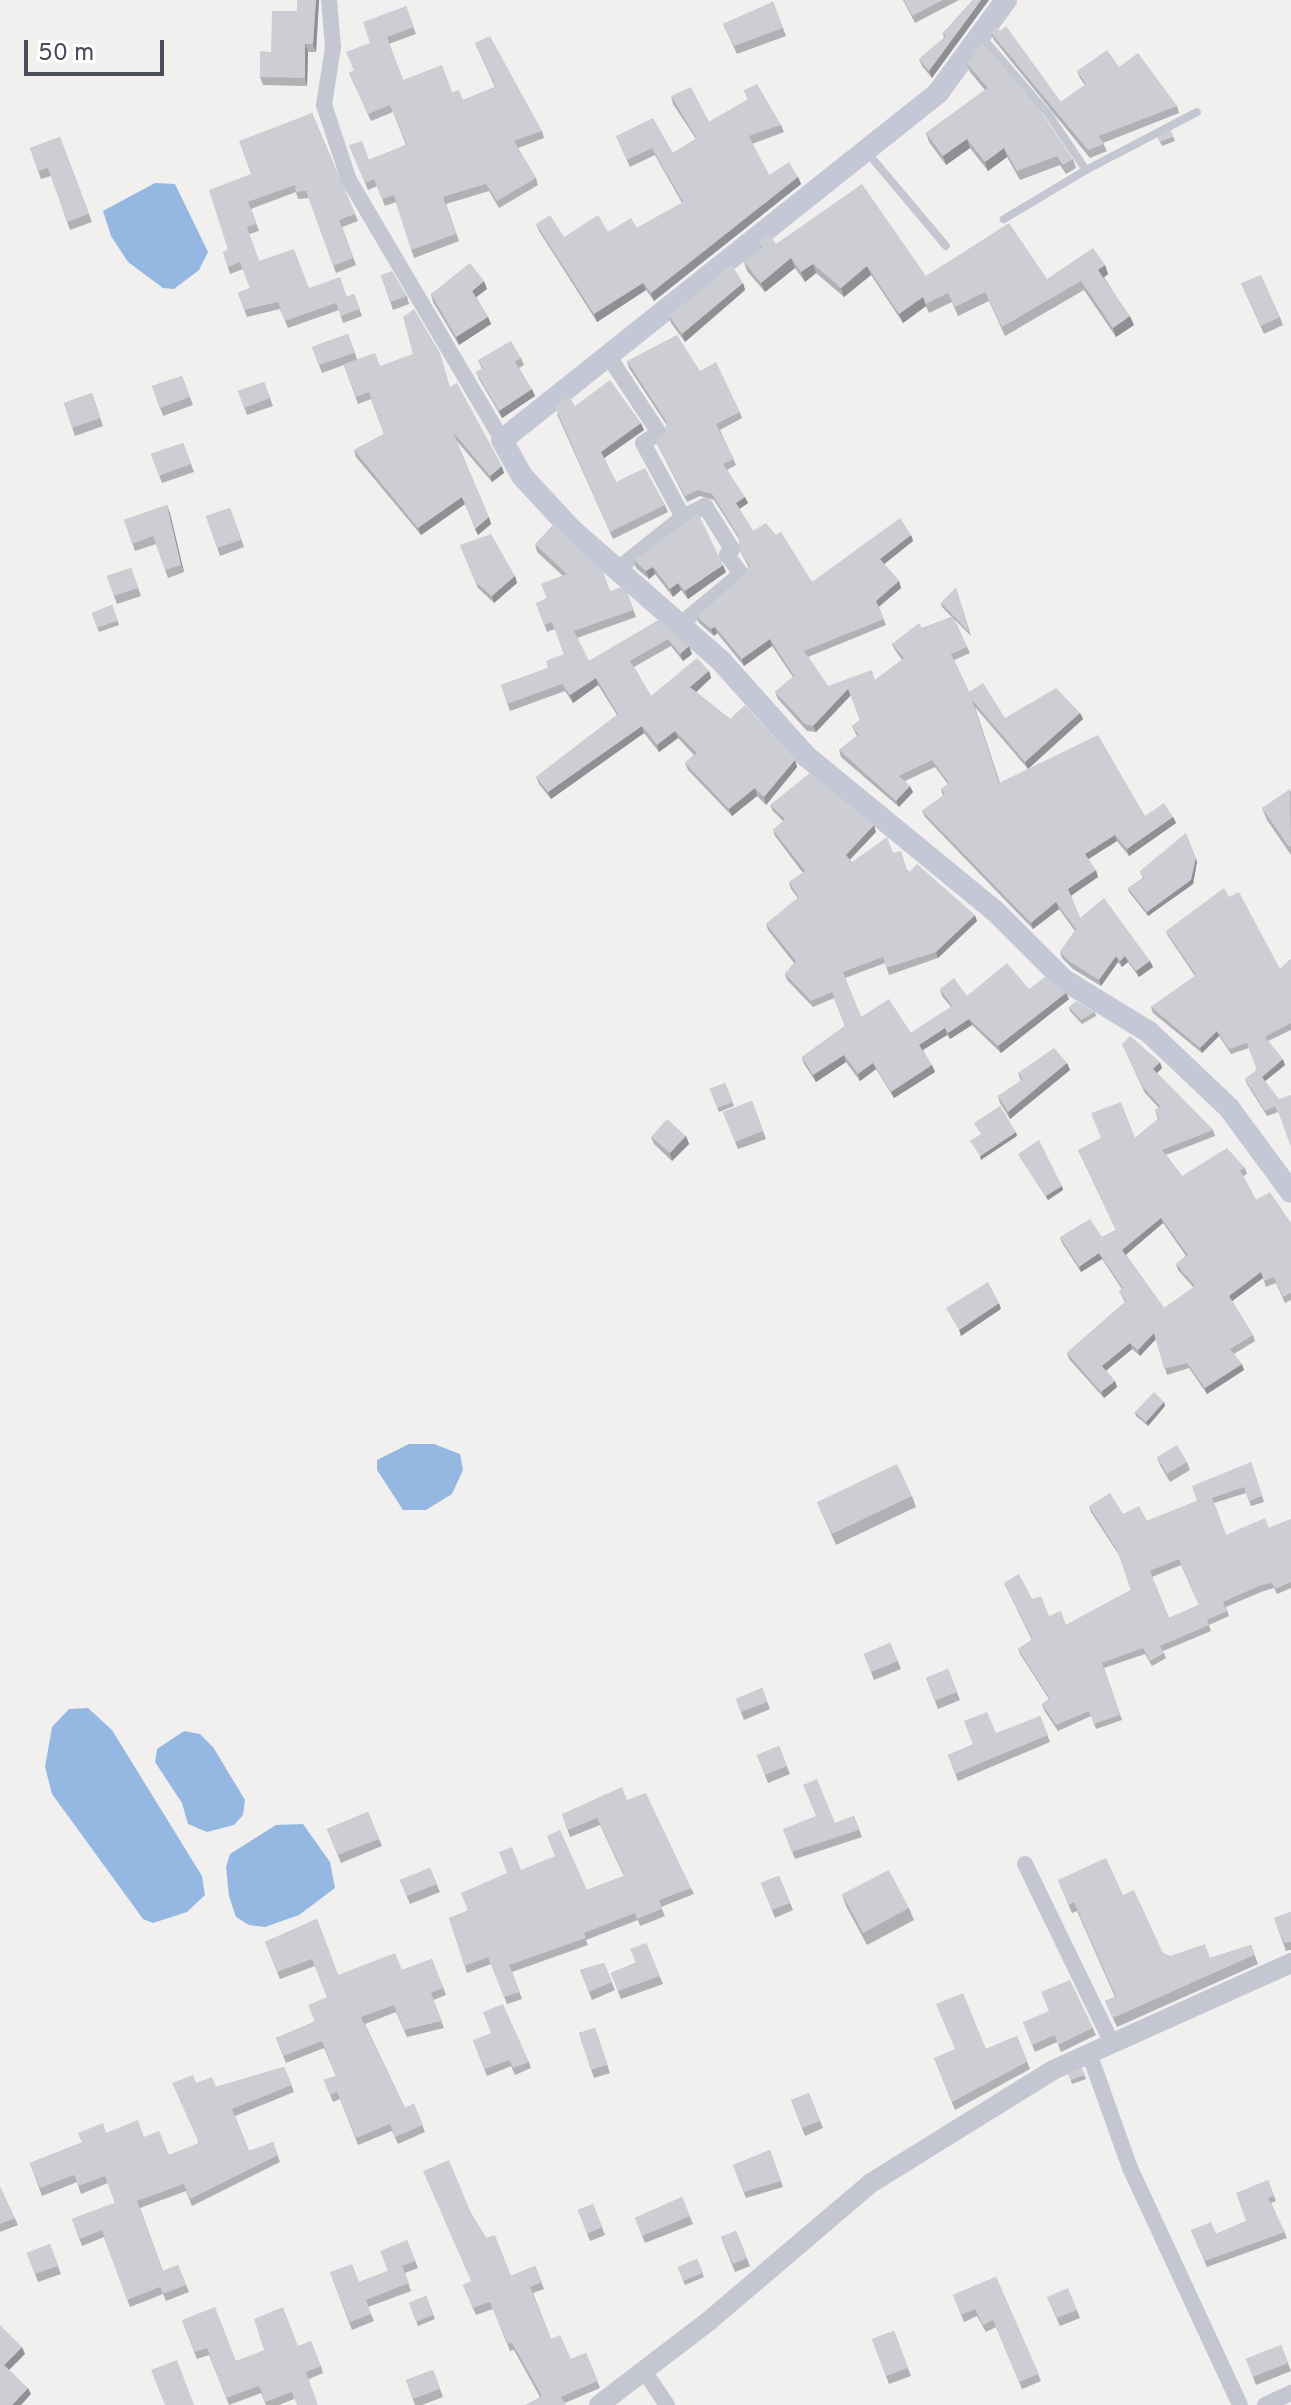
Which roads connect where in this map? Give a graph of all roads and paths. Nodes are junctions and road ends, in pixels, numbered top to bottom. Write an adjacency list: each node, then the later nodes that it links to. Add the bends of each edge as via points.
1 (329, 0): 10 (street, via 333,47 324,105 349,180)
2 (1006, 0): 3 (main road)
3 (982, 36): 5 (main road, via 938,93); 6 (lane, via 1049,115)
4 (1197, 112): 6 (lane)
5 (865, 150): 8 (lane); 9 (main road)
6 (1086, 170): 7 (lane)
7 (1004, 219)
8 (946, 246)
9 (607, 354): 10 (main road); 11 (street, via 659,433 643,443)
10 (502, 440): 12 (main road, via 522,476)
11 (683, 517): 12 (street); 13 (street, via 705,506 741,574)
12 (615, 571): 13 (main road)
13 (682, 623): 14 (main road, via 806,756 995,911 1064,980 1160,1043 1229,1108)
14 (1291, 1192)
15 (1025, 1864): 17 (street)
16 (1291, 1963): 17 (street)
17 (1112, 2043): 18 (street)
18 (1089, 2053): 19 (street, via 871,2183); 23 (street, via 1130,2168)
19 (644, 2371): 21 (street); 22 (street)
20 (1291, 2393): 24 (street)
21 (599, 2405)
22 (667, 2405)
23 (1240, 2405)
24 (1265, 2405)

